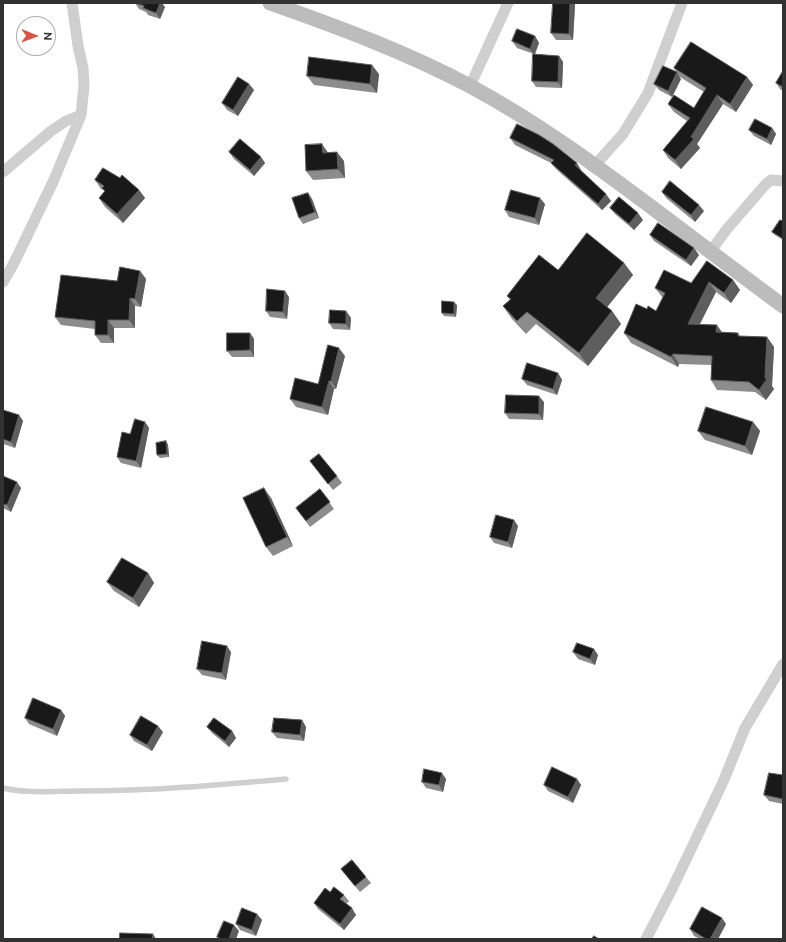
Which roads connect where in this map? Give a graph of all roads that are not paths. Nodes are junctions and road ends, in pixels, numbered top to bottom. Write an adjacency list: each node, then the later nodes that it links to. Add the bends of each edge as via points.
1 (72, 3): 6 (street, via 83,68)
2 (270, 3): 5 (main road, via 407,55)
3 (508, 3): 5 (street)
4 (682, 3): 7 (street, via 648,93 623,134)
5 (470, 86): 7 (main road, via 519,114)
6 (81, 114): 8 (street, via 51,131); 11 (street, via 53,182)
7 (595, 165): 10 (main road)
8 (3, 172)
9 (783, 181): 10 (street, via 771,180 766,184)
10 (710, 252): 12 (main road)
11 (3, 282)
12 (783, 306)
13 (783, 664): 16 (street, via 744,728 723,782)
14 (286, 779): 15 (lane, via 103,791 17,791)
15 (3, 788)
16 (646, 939)

